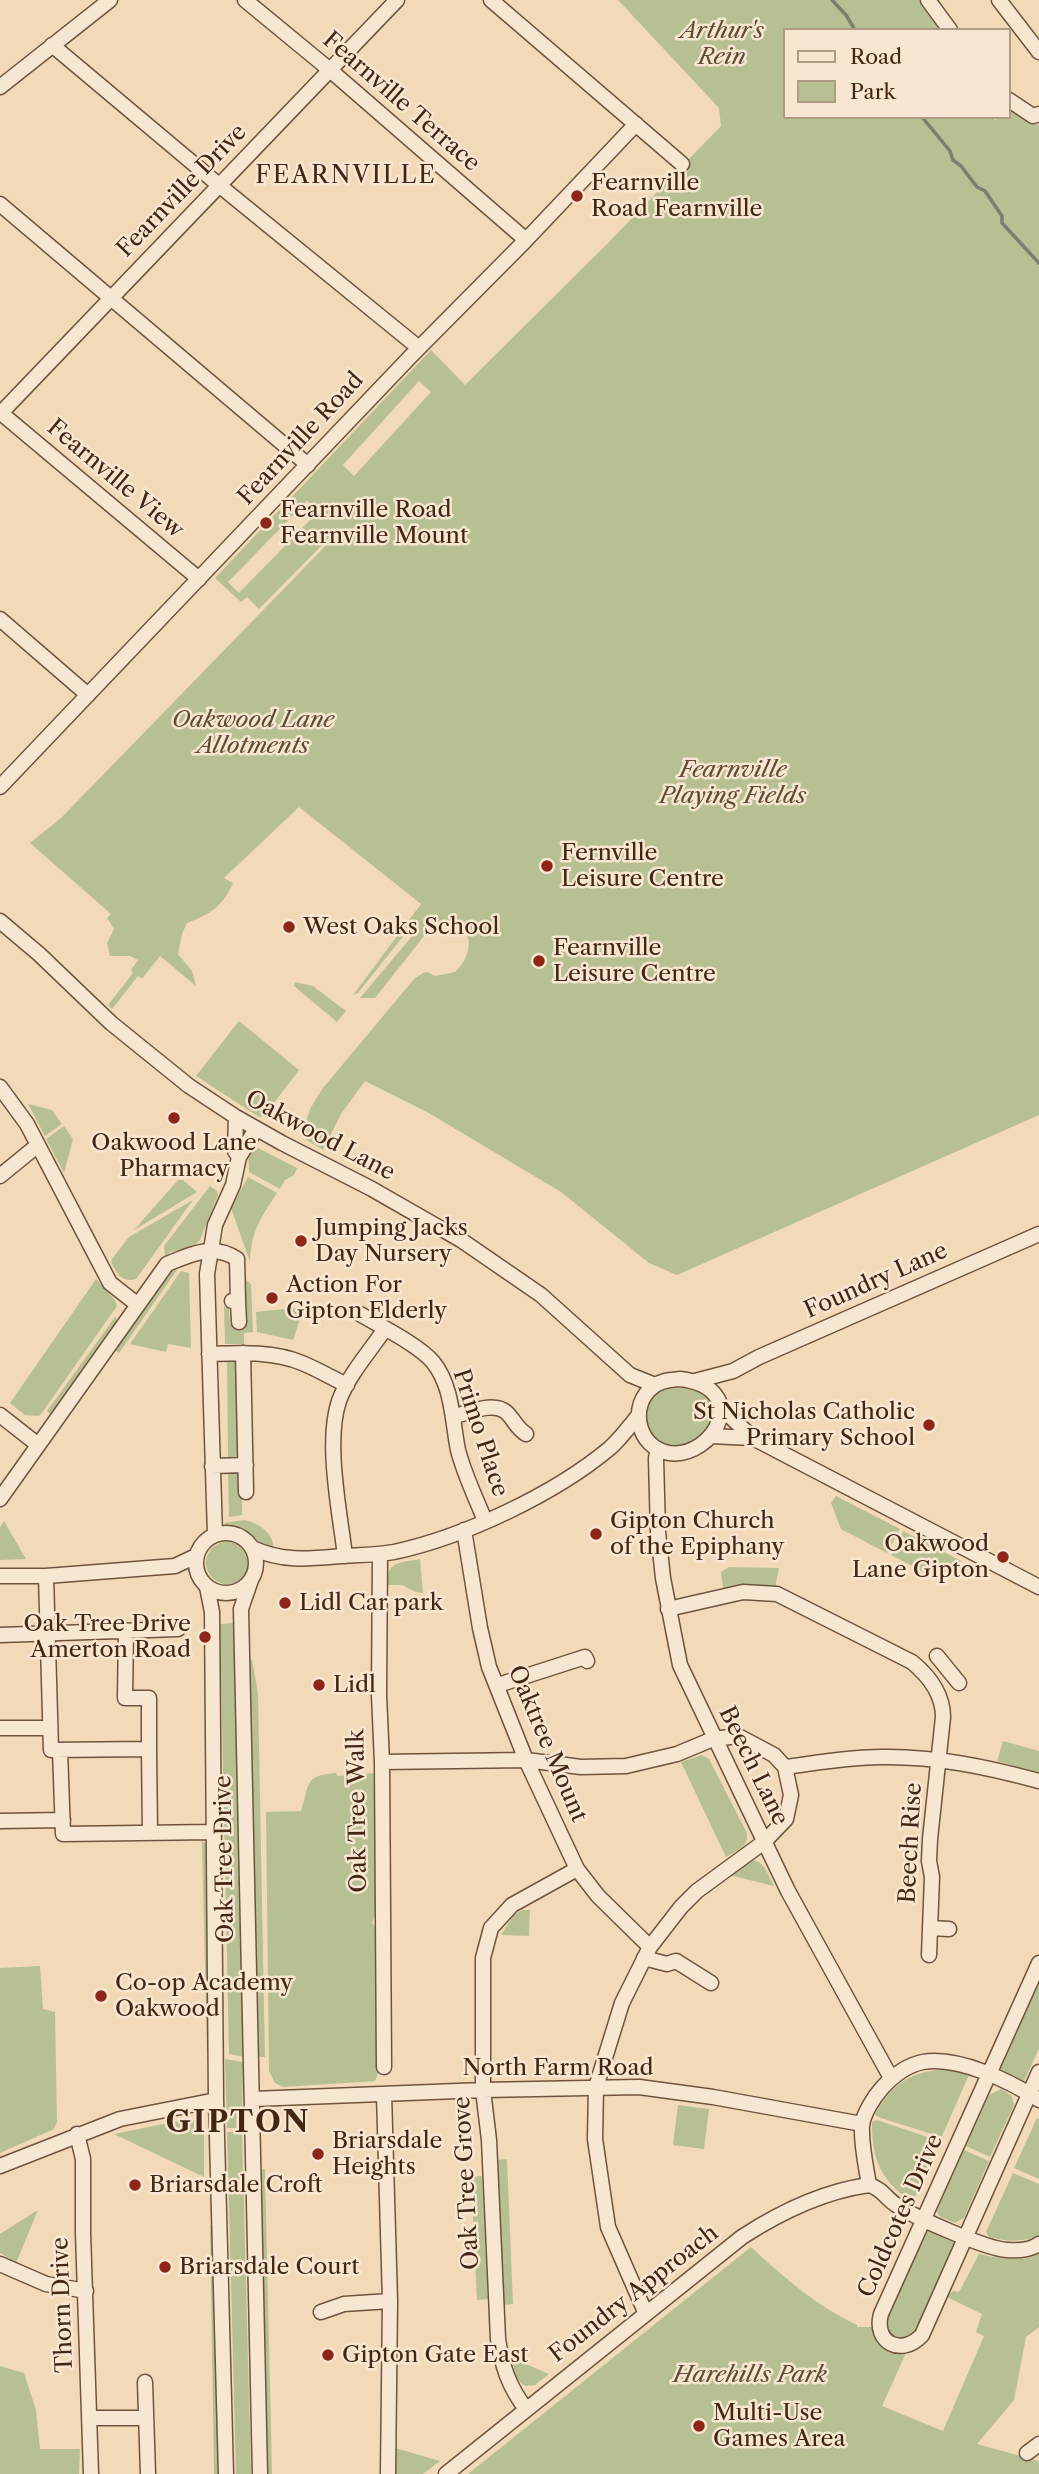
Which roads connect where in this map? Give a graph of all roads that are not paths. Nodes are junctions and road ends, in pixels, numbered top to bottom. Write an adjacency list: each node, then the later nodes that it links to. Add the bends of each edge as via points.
1 (110, 0): 8 (street)
2 (245, 0): 10 (street, Fearnville Terrace)
3 (397, 0): 10 (street, Fearnville Drive)
4 (491, 0): 14 (street)
5 (928, 0): 7 (street)
6 (999, 0): 9 (street)
7 (949, 28)
8 (52, 45): 11 (street); 16 (street)
9 (1039, 52)
10 (330, 70): 16 (street, Fearnville Drive); 18 (street, Fearnville Terrace)
11 (0, 87)
12 (1011, 101): 13 (street)
13 (1036, 115)
14 (636, 124): 15 (street); 18 (street, Fearnville Road)
15 (682, 164)
16 (220, 186): 19 (street, Fearnville Drive); 20 (street)
17 (0, 204): 19 (street)
18 (526, 240): 20 (street, Fearnville Road)
19 (110, 299): 21 (street, Fearnville Drive); 22 (street)
20 (419, 348): 22 (street, Fearnville Road)
21 (1, 414): 23 (street, Fearnville View)
22 (308, 466): 23 (street, Fearnville Road)
23 (199, 579): 25 (street, Fearnville Road)
24 (0, 619): 25 (street)
25 (88, 695): 26 (street, Fearnville Road)
26 (0, 787)
27 (0, 921): 29 (street, Oakwood Lane, via 149,1056)
28 (0, 1087): 31 (street)
29 (236, 1117): 30 (street, Oakwood Lane); 32 (street, via 235,1151)
30 (256, 1129): 32 (street); 43 (street, Oakwood Lane, via 461,1240 541,1295)
31 (37, 1145): 33 (street); 36 (street, via 106,1277)
32 (239, 1157): 35 (street)
33 (0, 1176)
34 (1039, 1234): 42 (street, Foundry Lane)
35 (209, 1250): 36 (street, via 167,1264); 38 (street, via 227,1252 237,1259 234,1301); 41 (street)
36 (138, 1305): 54 (street)
37 (360, 1314): 39 (street, Primo Place)
38 (239, 1322)
39 (385, 1329): 45 (street); 50 (street, Primo Place, via 433,1362)
40 (243, 1353): 41 (street); 45 (street, via 300,1362); 57 (street)
41 (209, 1354): 58 (street)
42 (733, 1371): 44 (street, Foundry Lane); 47 (street, via 723,1385)
43 (630, 1375): 46 (street, Oakwood Lane); 48 (street, Oakwood Lane)
44 (695, 1381): 46 (street, via 666,1380); 47 (street, via 712,1390)
45 (347, 1385): 67 (street, via 334,1429)
46 (655, 1385): 48 (street)
47 (720, 1404): 52 (street, via 717,1428); 53 (street)
48 (639, 1410): 55 (street, via 640,1428); 56 (street)
49 (0, 1415): 54 (street)
50 (454, 1416): 51 (street, via 489,1407 499,1409); 61 (street, Primo Place, via 461,1461)
51 (526, 1434)
52 (711, 1436): 53 (street); 55 (street, via 678,1453)
53 (753, 1438): 74 (street)
54 (37, 1444): 60 (street)
55 (652, 1444): 56 (street); 75 (street, Beech Lane)
56 (611, 1447): 61 (street, via 554,1487)
57 (246, 1465): 58 (street); 59 (street)
58 (212, 1466): 63 (street)
59 (246, 1492)
60 (0, 1499)
61 (485, 1521): 62 (street)
62 (464, 1530): 65 (street); 85 (street, Oaktree Mount, via 480,1628)
63 (215, 1535): 64 (street, via 235,1534); 66 (street, via 202,1544)
64 (252, 1548): 68 (street); 72 (street, Oak Tree Drive, via 256,1566)
65 (380, 1554): 67 (street); 93 (street, Oak Tree Walk)
66 (196, 1556): 69 (street); 73 (street, Oak Tree Drive)
67 (345, 1556): 68 (street)
68 (287, 1560): 72 (street)
69 (175, 1566): 71 (street); 73 (street)
70 (0, 1576): 71 (street)
71 (46, 1576): 78 (street)
72 (252, 1578): 73 (street, via 235,1592 222,1593); 116 (street, Oak Tree Drive, via 241,1609)
73 (204, 1583): 98 (street, Oak Tree Drive, via 212,1612)
74 (1039, 1587)
75 (668, 1609): 83 (street, via 743,1592 777,1594 912,1662); 88 (street, Beech Lane, via 680,1665)
76 (178, 1629): 77 (street)
77 (126, 1631): 78 (street); 89 (street, via 125,1698 149,1698)
78 (47, 1634): 79 (street); 87 (street)
79 (0, 1636)
80 (937, 1656): 82 (street)
81 (587, 1661): 85 (street, via 585,1657)
82 (948, 1669): 83 (street); 84 (street)
83 (931, 1681): 92 (street, Beech Rise, via 943,1710)
84 (959, 1683)
85 (498, 1685): 91 (street, Oaktree Mount)
86 (0, 1728): 87 (street)
87 (50, 1728): 90 (street)
88 (713, 1739): 91 (street, via 677,1754 625,1766 581,1767); 94 (street, via 738,1736 774,1755); 100 (street, Beech Lane)
89 (149, 1749): 90 (street); 99 (street)
90 (55, 1750): 96 (street)
91 (526, 1760): 93 (street); 101 (street, Oaktree Mount)
92 (939, 1760): 94 (street, via 879,1757); 95 (street); 102 (street, Beech Rise, via 930,1839)
93 (382, 1762): 108 (street, Oak Tree Walk)
94 (785, 1767): 100 (street, via 790,1795 786,1819)
95 (1039, 1781)
96 (63, 1820): 97 (street); 99 (street, via 63,1834)
97 (0, 1821)
98 (213, 1832): 99 (street); 117 (street, Oak Tree Drive)
99 (150, 1833)
100 (764, 1842): 104 (street, via 681,1907); 111 (street, Beech Lane)
101 (577, 1870): 104 (street, Oaktree Mount); 113 (street, Oak Tree Grove, via 512,1905 491,1928 483,1958)
102 (930, 1928): 103 (street, Beech Rise); 105 (street, Beech Rise)
103 (949, 1929)
104 (647, 1953): 107 (street, via 667,1964 676,1961); 112 (street, via 622,2003)
105 (929, 1955)
106 (1039, 1963): 110 (street, Coldcotes Drive)
107 (711, 1983)
108 (384, 2067)
109 (1039, 2072): 115 (street, Coldcotes Drive)
110 (989, 2075): 111 (street, via 954,2062 922,2062); 115 (street); 122 (street, Coldcotes Drive)
111 (891, 2078): 118 (street)
112 (596, 2087): 113 (street, North Farm Road); 118 (street, North Farm Road, via 639,2087 713,2097); 129 (street, via 594,2139 608,2227)
113 (484, 2090): 114 (street, North Farm Road); 131 (street, Oak Tree Grove, via 498,2339 509,2383)
114 (384, 2094): 116 (street, North Farm Road); 127 (street)
115 (1034, 2097): 123 (street, Coldcotes Drive)
116 (253, 2099): 137 (street, Oak Tree Drive)
117 (216, 2100): 119 (street, via 120,2119); 136 (street, Oak Tree Drive)
118 (862, 2124): 121 (street)
119 (77, 2134): 120 (street); 126 (street, Thorn Drive, via 83,2159)
120 (0, 2166)
121 (869, 2185): 122 (street); 129 (street, Foundry Approach, via 838,2192 760,2226)
122 (924, 2219): 123 (street); 123 (street, Coldcotes Drive, via 879,2321 882,2336 895,2345 910,2345 922,2335)
123 (965, 2236): 124 (street, via 1007,2250)
124 (1039, 2244)
125 (0, 2265): 126 (street, via 46,2284)
126 (86, 2291): 132 (street, Thorn Drive)
127 (390, 2301): 128 (street, via 344,2304); 138 (street)
128 (321, 2312)
129 (646, 2314): 131 (street, Foundry Approach)
130 (145, 2382): 133 (street)
131 (526, 2409): 139 (street, Foundry Approach)
132 (89, 2418): 133 (street); 134 (street, Thorn Drive)
133 (146, 2418): 135 (street)
134 (91, 2474)
135 (148, 2474)
136 (226, 2474)
137 (260, 2474)
138 (388, 2474)
139 (446, 2474)

